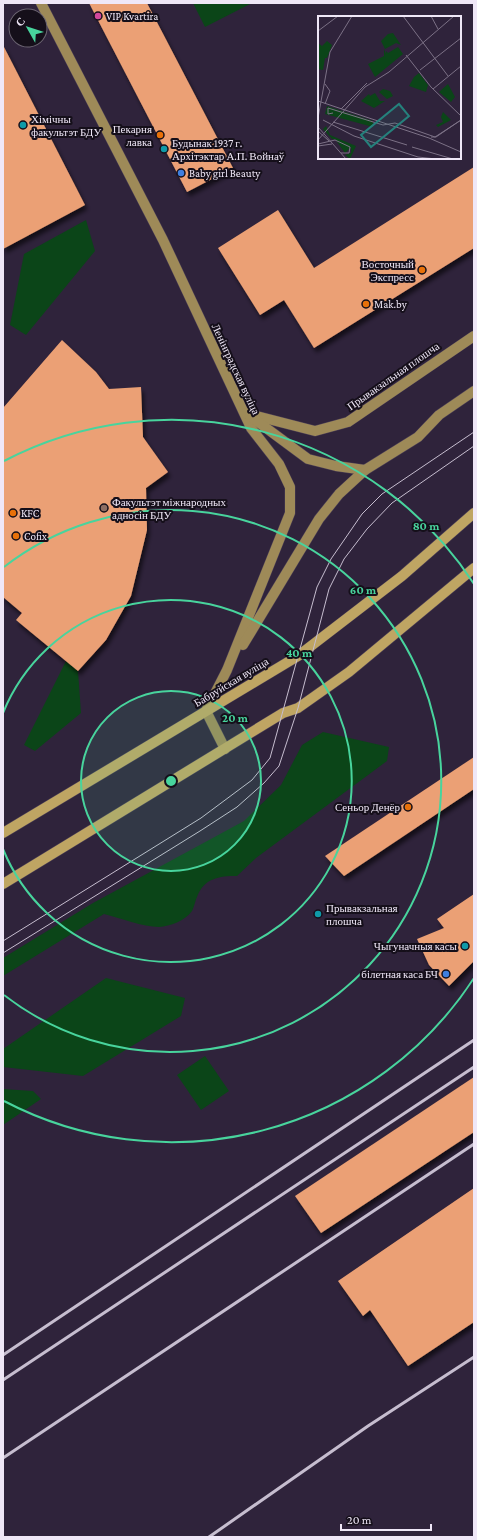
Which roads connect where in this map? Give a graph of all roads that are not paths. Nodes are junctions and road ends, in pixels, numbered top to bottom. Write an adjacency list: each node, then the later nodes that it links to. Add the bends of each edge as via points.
1 (41, 3): 4 (street, Ленінградская вуліца, via 163,240)
2 (474, 336): 4 (street, Прывакзальная плошча, via 348,422 315,431)
3 (474, 391): 5 (street, via 439,415 418,437)
4 (245, 413): 5 (street, via 308,459); 8 (street, Ленінградская вуліца, via 250,428 279,464 290,487 290,513)
5 (365, 470): 8 (street, via 339,494 319,518)
6 (474, 513): 9 (main road, Бабруйская вуліца, via 402,576 316,644)
7 (474, 568): 10 (main road, via 336,681 298,708 283,714)
8 (227, 670): 9 (street, Ленінградская вуліца)
9 (206, 711): 10 (street); 11 (main road, Бабруйская вуліца)
10 (224, 749): 12 (main road)
11 (3, 833)
12 (3, 884)

